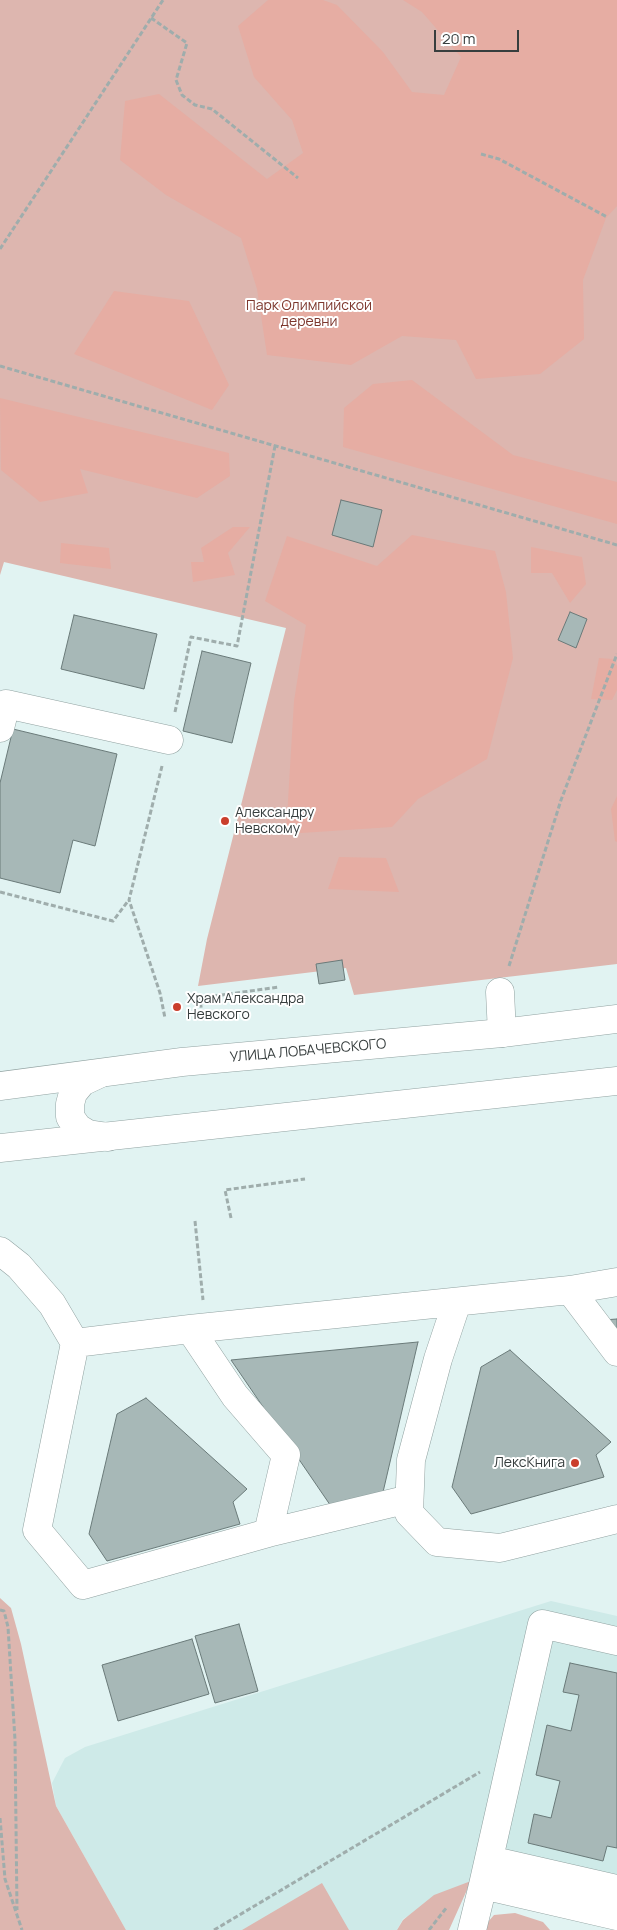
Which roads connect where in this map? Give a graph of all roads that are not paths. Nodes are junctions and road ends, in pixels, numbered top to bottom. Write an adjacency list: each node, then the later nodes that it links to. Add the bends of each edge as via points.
1 (0, 728): 2 (main road, via 6,704)
2 (169, 740)
3 (500, 992): 5 (main road)
4 (617, 1019): 5 (main road, УЛИЦА ЛОБАЧЕВСКОГО)
5 (502, 1033): 6 (main road, УЛИЦА ЛОБАЧЕВСКОГО, via 182,1062)
6 (99, 1074): 8 (main road, УЛИЦА ЛОБАЧЕВСКОГО); 9 (main road, via 82,1082 73,1093 70,1118 88,1134)
7 (617, 1081): 9 (main road)
8 (3, 1083)
9 (108, 1137): 10 (main road)
10 (0, 1148)
11 (0, 1251): 16 (main road, via 19,1266 52,1304)
12 (617, 1282): 13 (main road)
13 (570, 1290): 14 (main road); 17 (main road)
14 (457, 1302): 15 (main road); 18 (main road, via 411,1460)
15 (198, 1328): 16 (main road); 20 (main road, via 235,1396 286,1455)
16 (75, 1343): 20 (main road, via 37,1530 83,1585)
17 (617, 1352)
18 (410, 1500): 19 (main road, via 409,1512 437,1542 500,1548); 20 (main road)
19 (617, 1519)
20 (268, 1533)
21 (617, 1641): 22 (main road, via 542,1624)
22 (486, 1873): 23 (main road); 24 (main road); 25 (main road)
23 (617, 1890)
24 (617, 1916)
25 (472, 1930)

